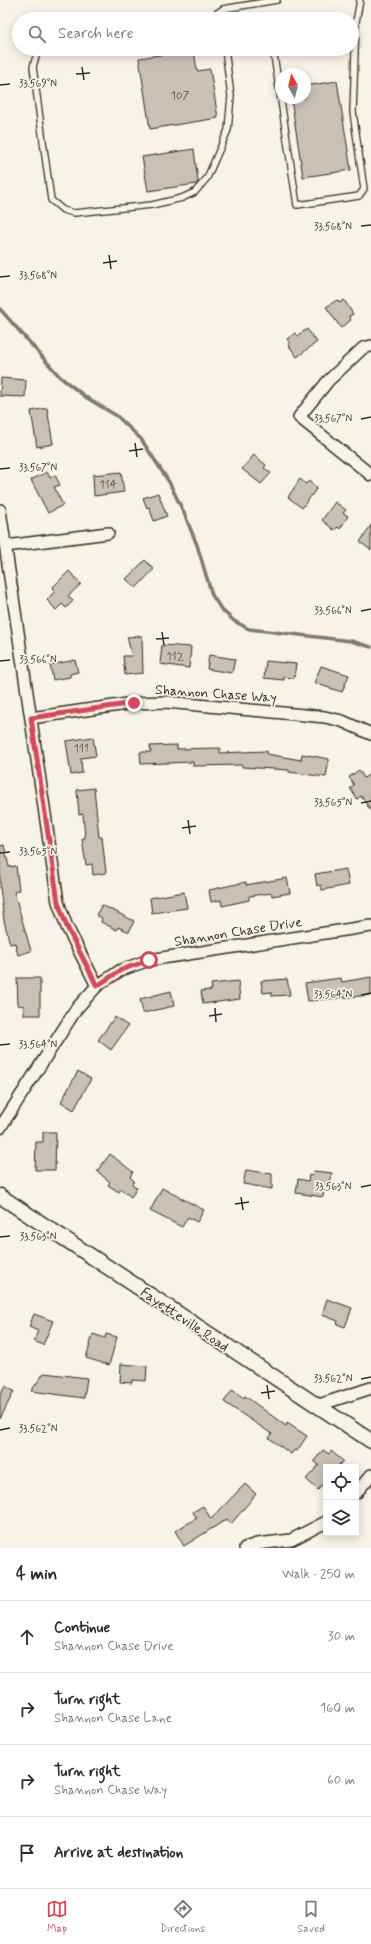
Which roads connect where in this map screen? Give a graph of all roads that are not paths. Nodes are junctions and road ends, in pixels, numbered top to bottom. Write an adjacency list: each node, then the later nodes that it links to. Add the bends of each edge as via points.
1 (277, 0): 3 (lane)
2 (360, 0): 5 (lane)
3 (223, 9): 4 (lane)
4 (218, 12)
5 (357, 12)
6 (36, 56): 7 (lane, via 33,67 51,200 63,210 74,213 152,205 195,192 207,178 228,130 231,96)
7 (226, 56)
8 (274, 56): 9 (lane, via 297,205 358,196 364,189 353,112)
9 (354, 56)
10 (371, 346): 11 (street, via 363,348 328,381 300,417)
11 (371, 475)
12 (0, 510): 14 (street)
13 (108, 533): 14 (street)
14 (6, 546): 15 (street)
15 (31, 718): 16 (street, Shannon Chase Way, via 134,703 166,702 325,717 348,723); 18 (street, via 58,902 67,927)
16 (371, 734)
17 (371, 926): 18 (street, Shannon Chase Drive, via 149,960 121,970)
18 (97, 986): 19 (street, Shannon Chase Drive, via 77,1008)
19 (0, 1128)
20 (0, 1196): 22 (street, Fayetteville Road)
21 (371, 1388): 22 (street)
22 (316, 1406): 23 (street, Fayetteville Road)
23 (371, 1441)
24 (371, 1475): 25 (street)
25 (359, 1489)
26 (323, 1524): 27 (street, via 291,1540)
27 (245, 1548)

